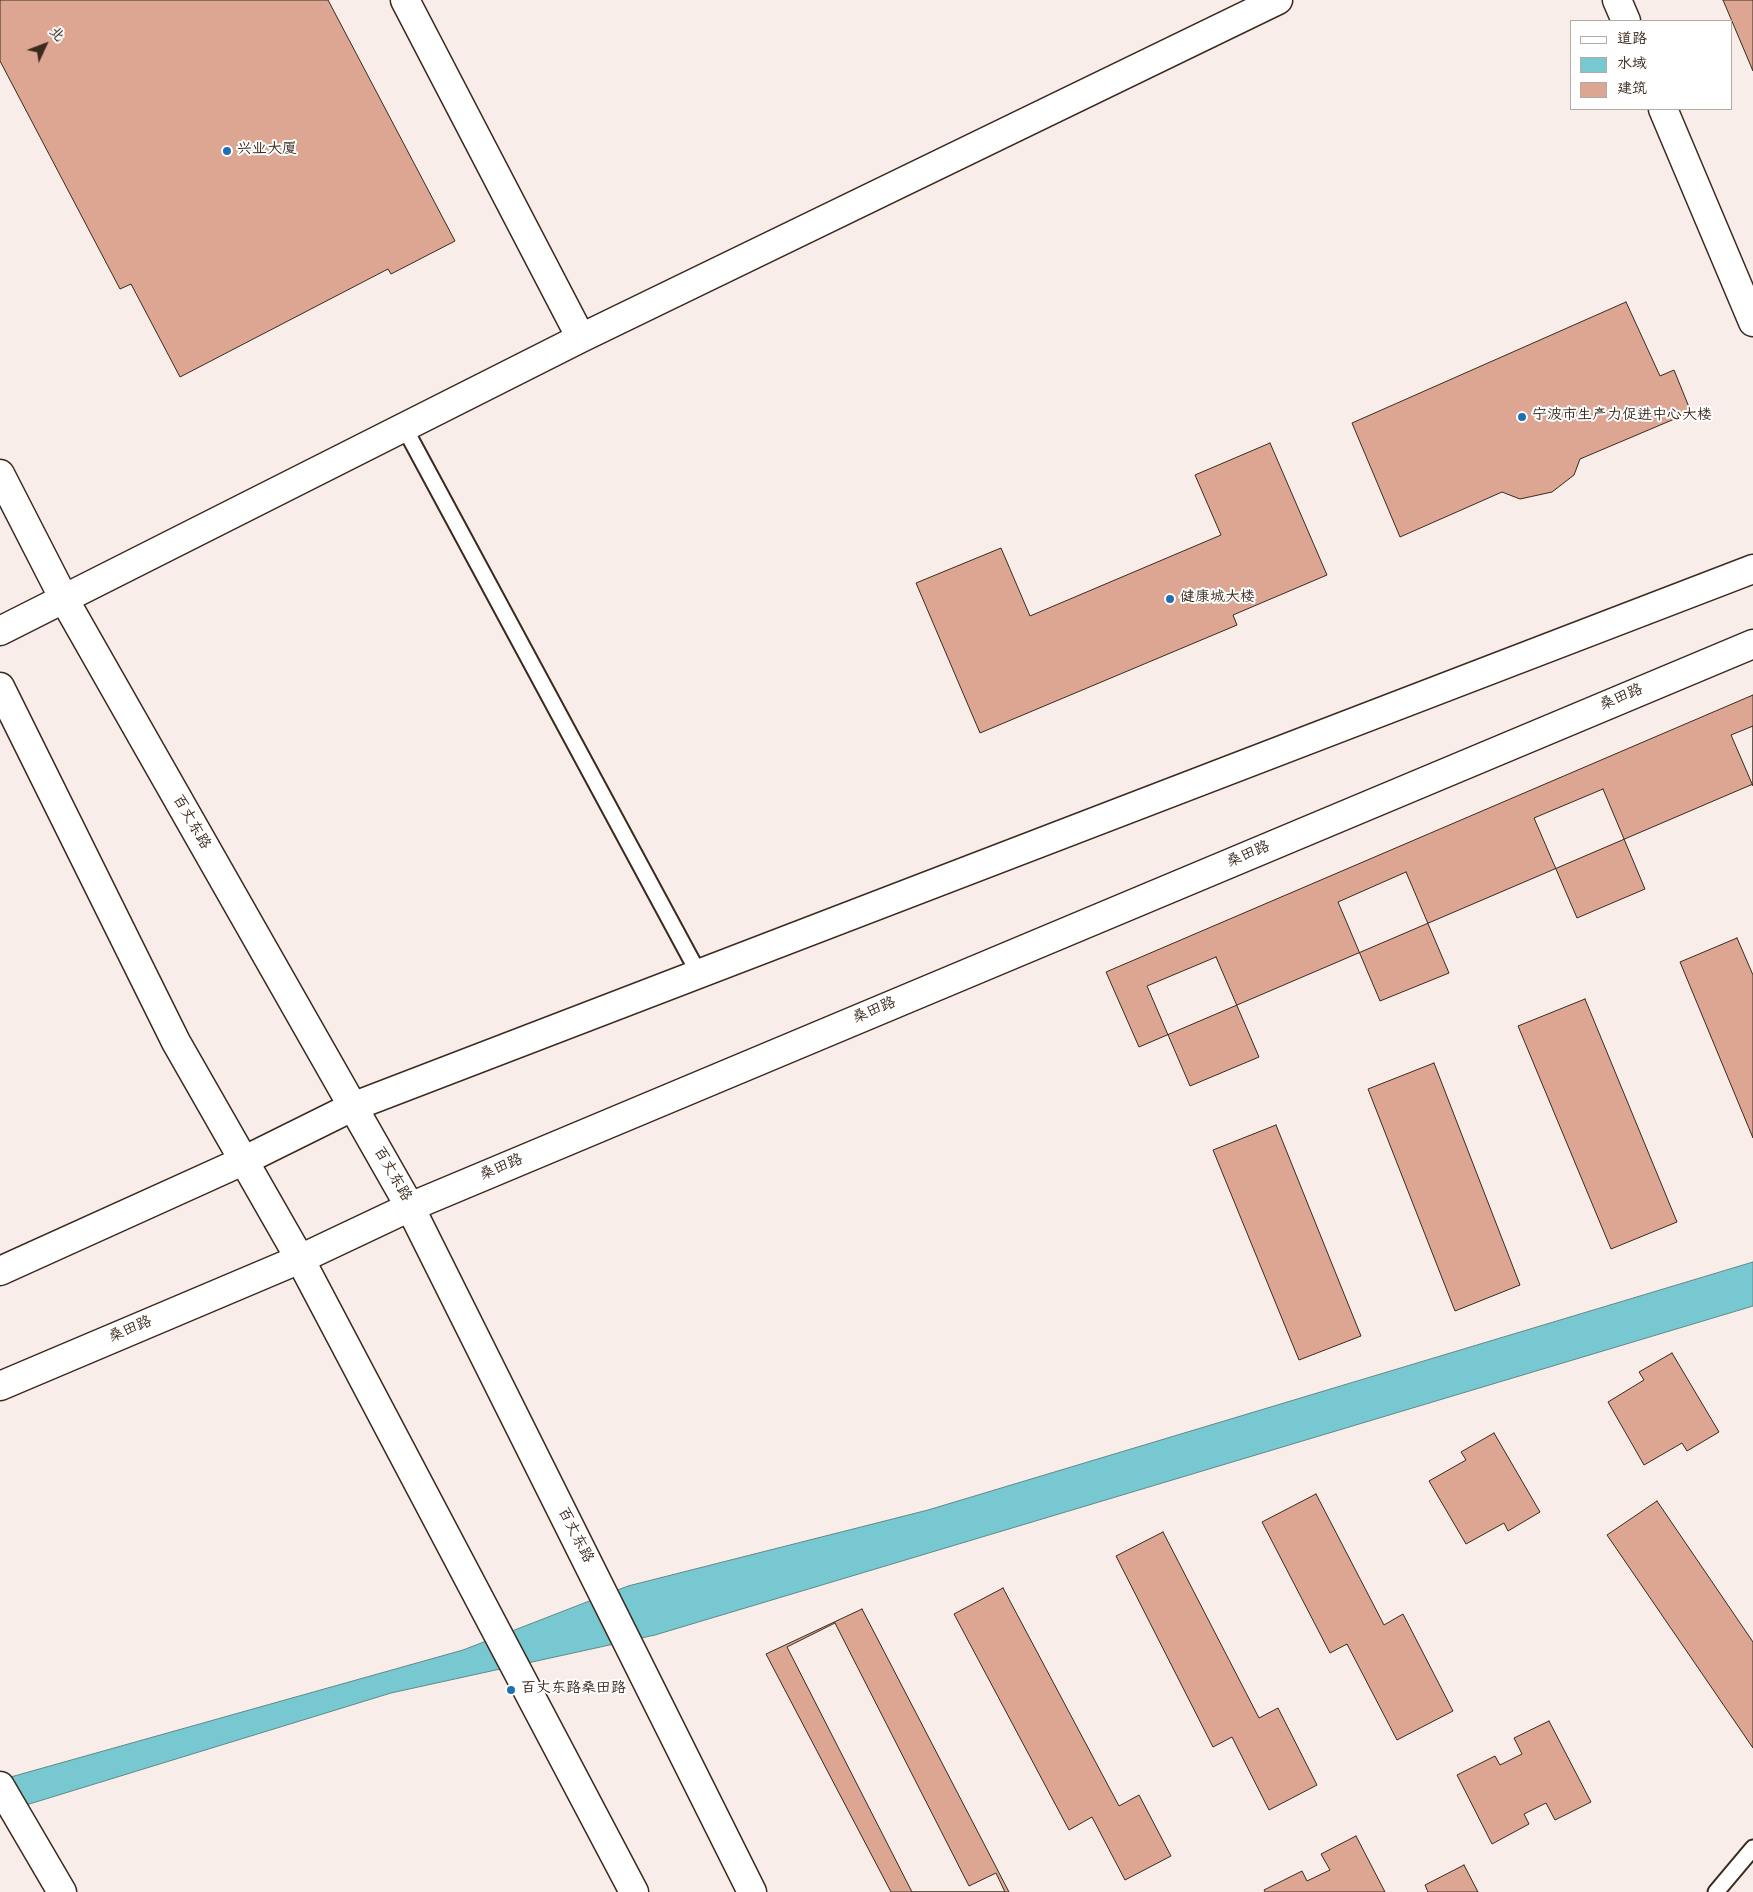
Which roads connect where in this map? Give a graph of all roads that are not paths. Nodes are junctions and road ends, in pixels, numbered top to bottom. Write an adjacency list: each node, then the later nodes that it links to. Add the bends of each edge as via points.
1 (405, 0): 7 (main road)
2 (1278, 0): 7 (main road)
3 (1617, 0): 4 (main road)
4 (1626, 20)
5 (1663, 110): 6 (main road)
6 (1753, 322)
7 (581, 338): 8 (main road)
8 (404, 427): 11 (main road); 15 (lane)
9 (0, 474): 11 (main road, 百丈东路)
10 (1753, 569): 15 (main road)
11 (64, 600): 12 (main road); 16 (main road, 百丈东路)
12 (0, 631)
13 (1753, 644): 18 (main road, 桑田路)
14 (0, 687): 17 (main road, via 176,1042)
15 (699, 974): 16 (main road)
16 (352, 1107): 17 (main road); 18 (main road, 百丈东路)
17 (243, 1161): 19 (main road); 20 (main road)
18 (410, 1207): 19 (main road, 桑田路); 26 (main road, 百丈东路)
19 (300, 1259): 21 (main road, 桑田路); 25 (main road)
20 (0, 1271)
21 (0, 1386)
22 (0, 1786): 24 (main road)
23 (1753, 1848): 27 (lane)
24 (62, 1892)
25 (634, 1892)
26 (752, 1892)
27 (1716, 1892)

